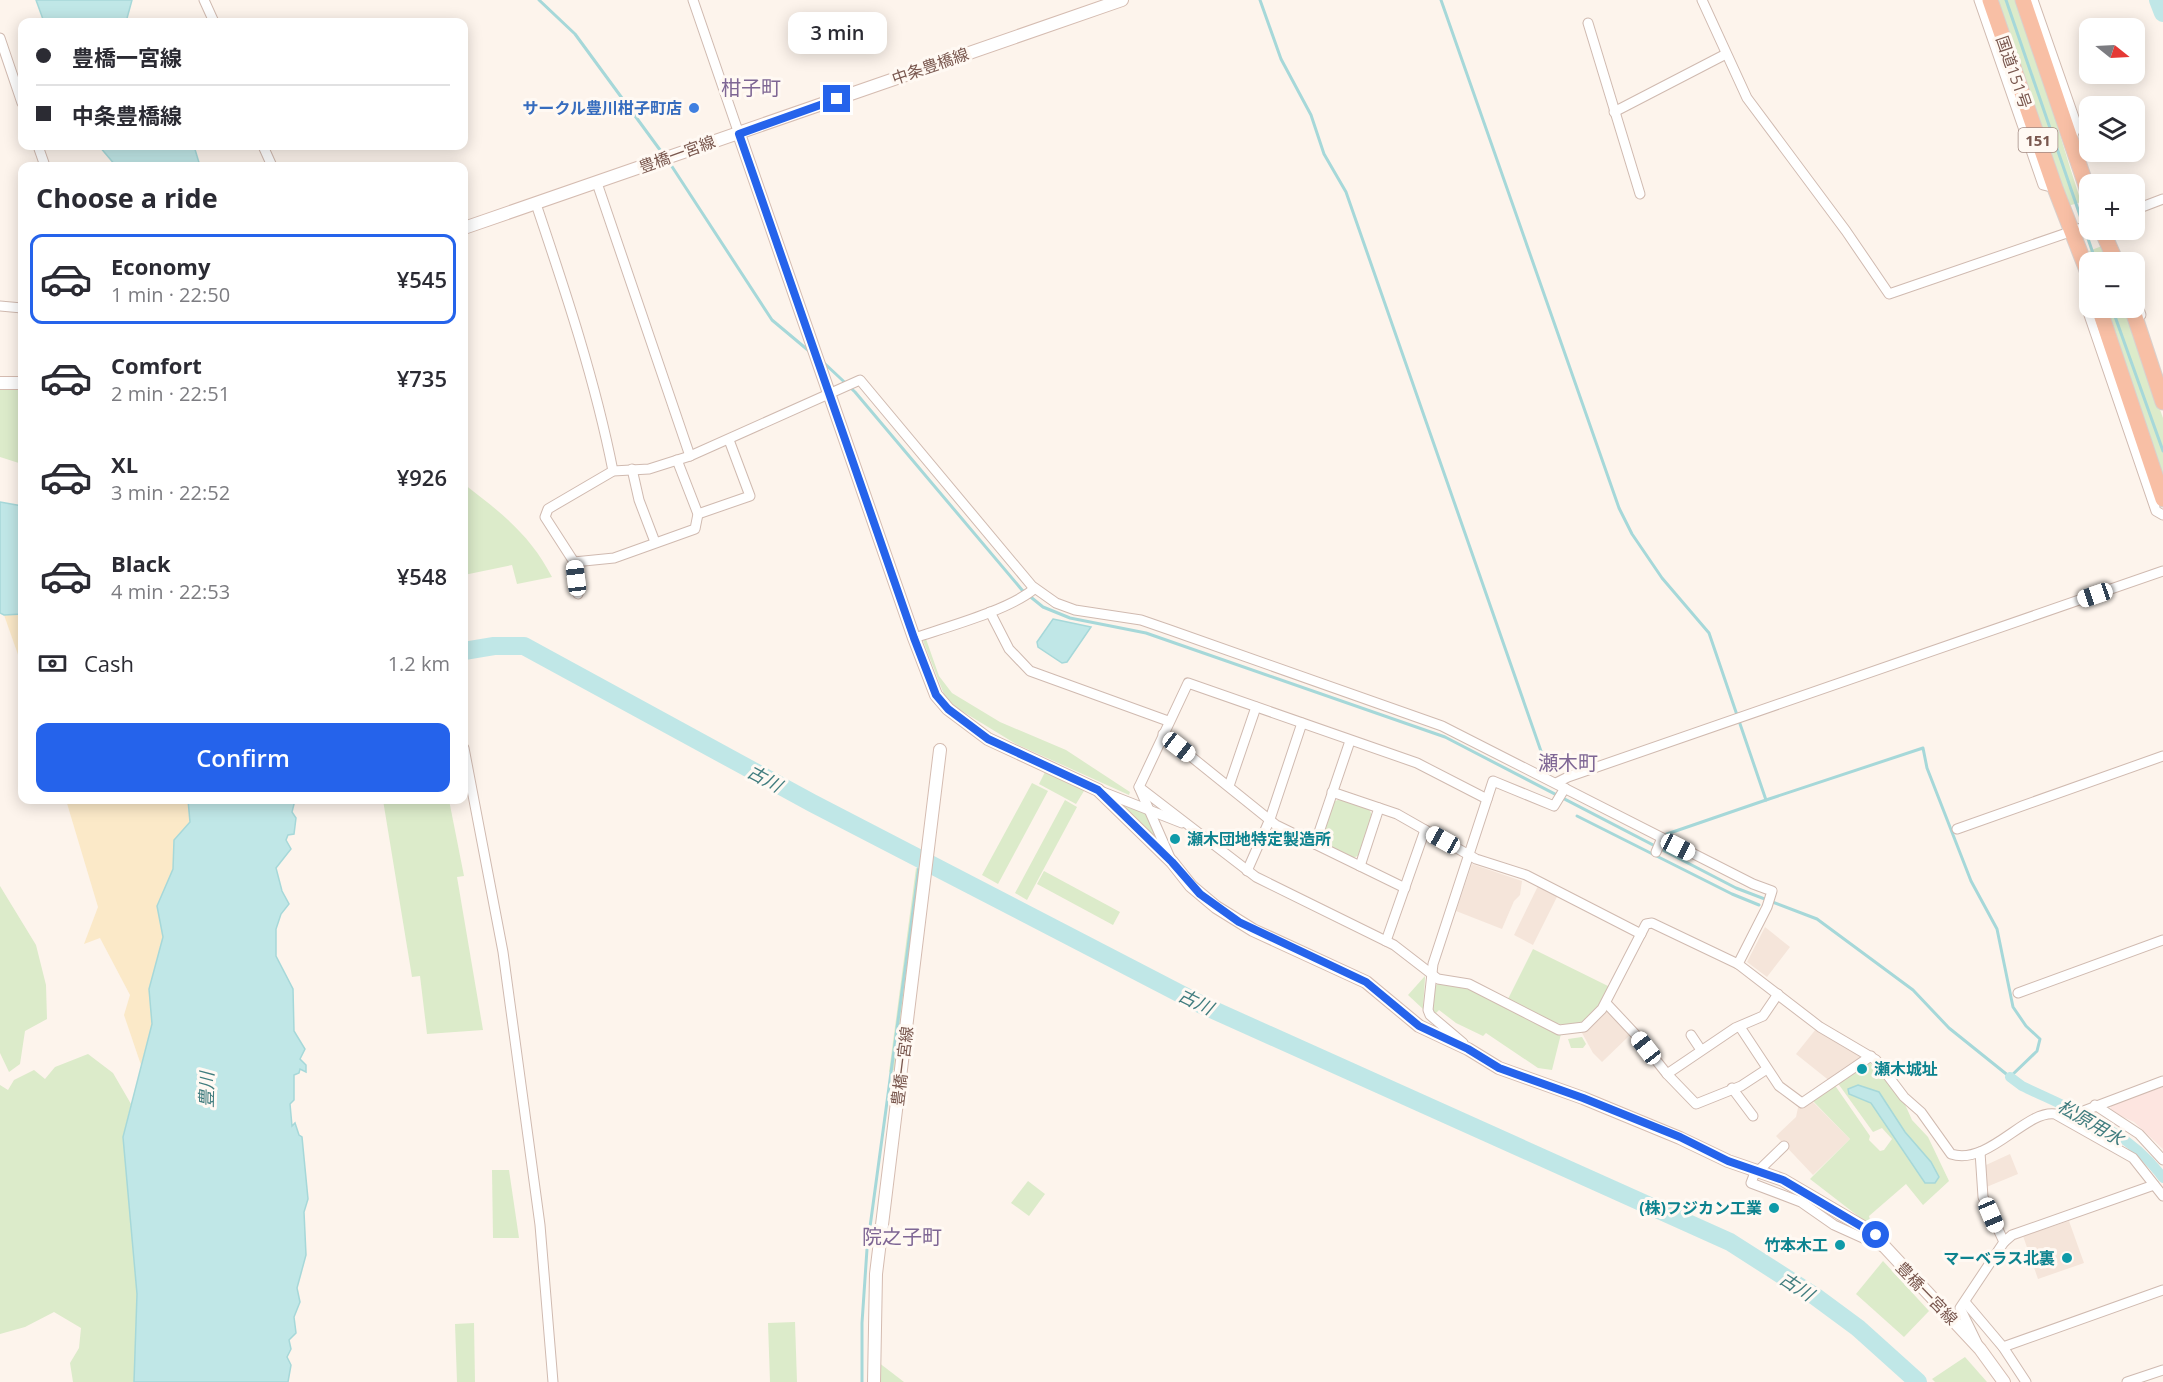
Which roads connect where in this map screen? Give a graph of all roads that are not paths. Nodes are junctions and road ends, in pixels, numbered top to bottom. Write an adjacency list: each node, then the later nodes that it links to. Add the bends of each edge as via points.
1 (204, 0): 9 (street)
2 (693, 0): 15 (street)
3 (1122, 0): 15 (main road, 中条豊橋線)
4 (1702, 0): 12 (street)
5 (1979, 0): 19 (street, via 2043,184)
6 (1990, 0): 19 (highway, 国道151号 / 151)
7 (2023, 0): 16 (highway, 国道151号 / 151)
8 (2033, 0): 16 (street, via 2077,126)
9 (212, 18)
10 (1588, 23): 14 (street)
11 (0, 38): 13 (street)
12 (1726, 54): 14 (street); 26 (street, via 1747,98 1889,294)
13 (18, 91)
14 (1614, 112): 20 (street)
15 (739, 134): 18 (main road, 豊橋一宮線); 37 (main road, 豊橋一宮線)
16 (2070, 143): 17 (highway, 国道151号 / 151)
17 (2081, 174)
18 (597, 183): 22 (main road, 豊橋一宮線); 40 (street)
19 (2055, 188): 26 (highway, 国道151号 / 151)
20 (1640, 194)
21 (2163, 200): 23 (street)
22 (536, 204): 24 (main road, 豊橋一宮線); 43 (street, via 576,320 602,413)
23 (2145, 206)
24 (468, 227)
25 (2079, 228): 26 (street)
26 (2071, 231): 27 (highway, 国道151号 / 151)
27 (2079, 252)
28 (0, 306): 29 (street)
29 (18, 308)
30 (2090, 318): 46 (street, via 2156,511)
31 (2102, 318): 44 (highway)
32 (2135, 318): 38 (highway)
33 (2142, 318): 34 (street)
34 (2163, 378)
35 (0, 383): 36 (main road)
36 (18, 383)
37 (829, 393): 39 (street); 50 (street, via 860,380); 53 (main road, 豊橋一宮線)
38 (2163, 402)
39 (729, 440): 40 (street); 45 (street, via 750,496)
40 (690, 456): 41 (street)
41 (677, 460): 42 (street, via 649,469); 45 (street)
42 (632, 469): 43 (street); 47 (street)
43 (613, 471): 48 (street, via 548,509 545,517)
44 (2163, 499)
45 (698, 514): 47 (street, via 695,529)
46 (2163, 515)
47 (655, 542): 48 (street, via 614,558)
48 (574, 562): 51 (street)
49 (2163, 572): 64 (street, via 1740,717)
50 (1030, 592): 52 (street); 64 (street, via 1075,610 1141,620 1432,722)
51 (578, 594)
52 (990, 612): 53 (street); 55 (street, via 1009,649 1030,671)
53 (914, 638): 65 (main road, 豊橋一宮線, via 936,695 948,709 988,739)
54 (1256, 707): 55 (street, via 1188,683); 56 (street); 62 (street)
55 (1168, 721): 57 (street)
56 (1302, 723): 58 (street); 70 (street)
57 (1163, 734): 62 (street); 63 (street)
58 (1350, 741): 66 (street); 67 (street, via 1417,763)
59 (940, 750): 115 (main road, 豊橋一宮線, via 876,1274)
60 (2163, 756): 72 (street)
61 (468, 769): 114 (street, via 503,952 540,1225)
62 (1229, 786): 70 (street)
63 (1139, 788): 69 (street); 71 (street)
64 (1557, 788): 67 (street, via 1552,806 1495,777); 74 (street)
65 (1098, 790): 69 (street); 78 (main road, 豊橋一宮線)
66 (1332, 792): 68 (street); 75 (street)
67 (1487, 800): 77 (street)
68 (1379, 808): 73 (street); 79 (street)
69 (1149, 811): 71 (street); 78 (street)
70 (1270, 819): 75 (street); 80 (street)
71 (1189, 825): 80 (street)
72 (1958, 829)
73 (1425, 830): 77 (street); 81 (street)
74 (1661, 840): 76 (street); 85 (street, via 1772,891)
75 (1315, 844): 79 (street)
76 (1656, 852)
77 (1469, 855): 82 (street, via 1526,875); 86 (street)
78 (1172, 862): 92 (main road, 豊橋一宮線, via 1200,894 1239,922 1366,982 1419,1026)
79 (1360, 866): 81 (street)
80 (1247, 871): 84 (street)
81 (1405, 888): 84 (street)
82 (1641, 934): 85 (street, via 1646,924 1652,923); 89 (street)
83 (2163, 940): 87 (street)
84 (1386, 941): 86 (street)
85 (1738, 964): 88 (street)
86 (1431, 975): 89 (street, via 1469,984 1559,1030 1584,1027); 92 (street, via 1430,1015)
87 (2018, 993)
88 (1778, 994): 90 (street, via 1763,1016); 94 (street, via 1820,1027)
89 (1606, 1004): 96 (street)
90 (1740, 1027): 93 (street); 95 (street)
91 (1691, 1035): 93 (street)
92 (1468, 1049): 105 (main road, 豊橋一宮線, via 1499,1068 1583,1098)
93 (1701, 1050): 96 (street)
94 (1871, 1056): 95 (street, via 1802,1103 1779,1086); 103 (street, via 1921,1112 1945,1150 1956,1156)
95 (1767, 1070): 98 (street)
96 (1667, 1074): 98 (street, via 1696,1104)
97 (2163, 1081): 99 (street)
98 (1732, 1088): 100 (street)
99 (2091, 1106): 101 (street); 104 (street, via 2139,1134)
100 (1753, 1116)
101 (2066, 1117): 103 (street, via 2044,1115); 106 (street, via 2123,1150)
102 (1784, 1146): 105 (street)
103 (1980, 1152): 108 (street, via 1983,1197)
104 (2163, 1160)
105 (1760, 1172): 112 (main road, 豊橋一宮線, via 1790,1184 1870,1231)
106 (2154, 1185): 107 (street); 108 (street, via 2012,1235)
107 (2163, 1196)
108 (2004, 1242): 110 (street)
109 (2163, 1290): 111 (street)
110 (1965, 1302): 111 (street); 112 (street, via 1960,1308)
111 (2003, 1347): 117 (street)
112 (1980, 1349): 116 (main road, 豊橋一宮線)
113 (2163, 1370): 118 (street)
114 (553, 1382)
115 (874, 1382)
116 (2004, 1382)
117 (2026, 1382)
118 (2127, 1382)

